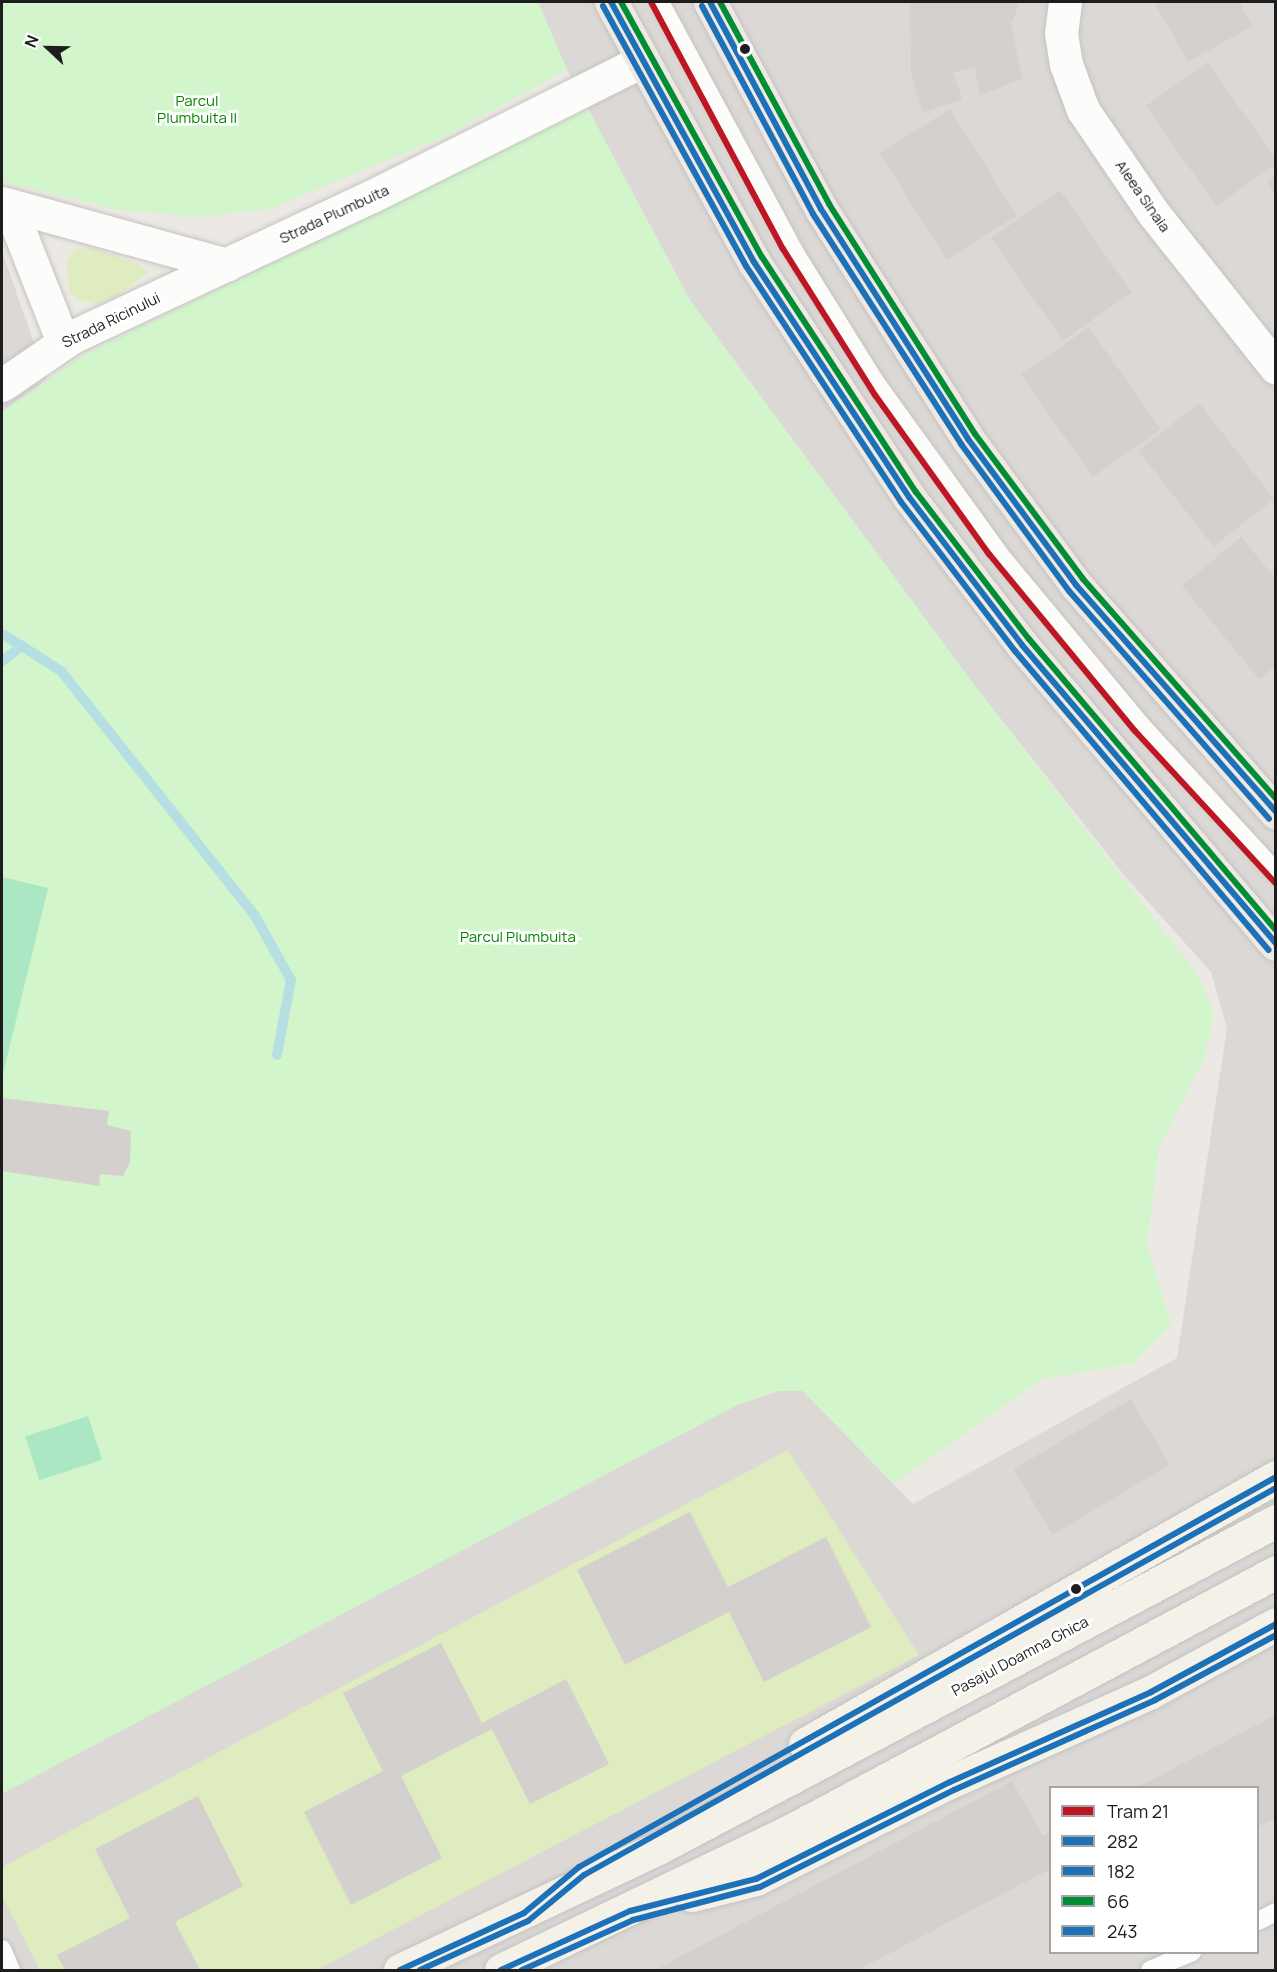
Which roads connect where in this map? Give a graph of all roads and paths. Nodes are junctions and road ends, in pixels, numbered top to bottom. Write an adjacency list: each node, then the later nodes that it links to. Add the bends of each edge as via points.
1 (611, 2): 5 (main road)
2 (660, 2): 12 (lane, via 795,253 874,380 1000,555 1141,725)
3 (710, 2): 11 (main road, via 821,209 968,439 1076,585 1203,736)
4 (1065, 2): 9 (street, Aleea Sinaia, via 1061,33 1066,64 1083,110 1154,214)
5 (642, 61): 7 (street, Strada Plumbuita); 13 (main road, via 754,262 909,497 1022,645)
6 (5, 204): 7 (street); 8 (street)
7 (227, 265): 8 (street, Strada Ricinului)
8 (63, 342): 10 (street, Strada Ricinului)
9 (1275, 368)
10 (2, 386)
11 (1275, 813)
12 (1275, 873)
13 (1275, 944)
14 (1275, 1477): 20 (main road, via 889,1698 579,1867)
15 (1262, 1529): 20 (main road, Pasajul Doamna Ghica, via 765,1792)
16 (1271, 1574): 18 (main road, via 790,1832)
17 (1275, 1624): 18 (main road, via 1151,1692 950,1782 756,1879)
18 (630, 1911): 26 (main road)
19 (1275, 1912): 21 (lane)
20 (525, 1913): 25 (main road)
21 (1259, 1920)
22 (2, 1948): 24 (lane)
23 (1190, 1954): 27 (lane)
24 (11, 1971)
25 (400, 1971)
26 (501, 1971)
27 (1150, 1971)

